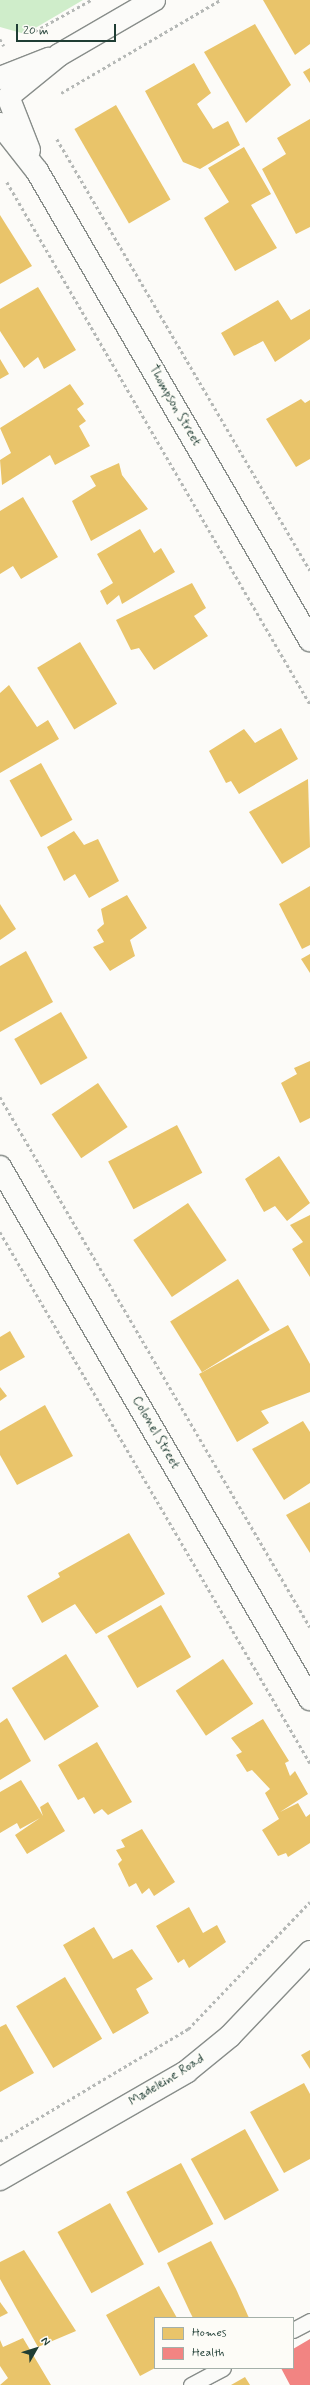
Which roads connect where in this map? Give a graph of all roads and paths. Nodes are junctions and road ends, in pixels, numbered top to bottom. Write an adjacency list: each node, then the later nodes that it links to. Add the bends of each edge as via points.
1 (91, 0): 4 (path)
2 (154, 0): 7 (street, via 59,55)
3 (220, 0): 8 (path)
4 (32, 33)
5 (12, 44): 6 (path)
6 (5, 48)
7 (4, 92): 11 (street, Thompson Street)
8 (58, 94)
9 (0, 124): 11 (street, Thompson Street)
10 (54, 134): 13 (path)
11 (37, 171): 14 (street, Thompson Street)
12 (4, 177): 15 (path)
13 (310, 570)
14 (310, 640)
15 (310, 704)
16 (0, 1097): 19 (path)
17 (0, 1167): 20 (street, Colonel Street)
18 (0, 1232): 21 (path)
19 (310, 1627)
20 (310, 1699)
21 (310, 1763)
22 (310, 1902): 24 (path, via 188,2029)
23 (310, 1952): 25 (street, Madeleine Road, via 230,2036 186,2072)
24 (0, 2141)
25 (0, 2179)
26 (310, 2321): 27 (lane)
27 (294, 2329)
28 (221, 2369): 29 (lane)
29 (191, 2385)

